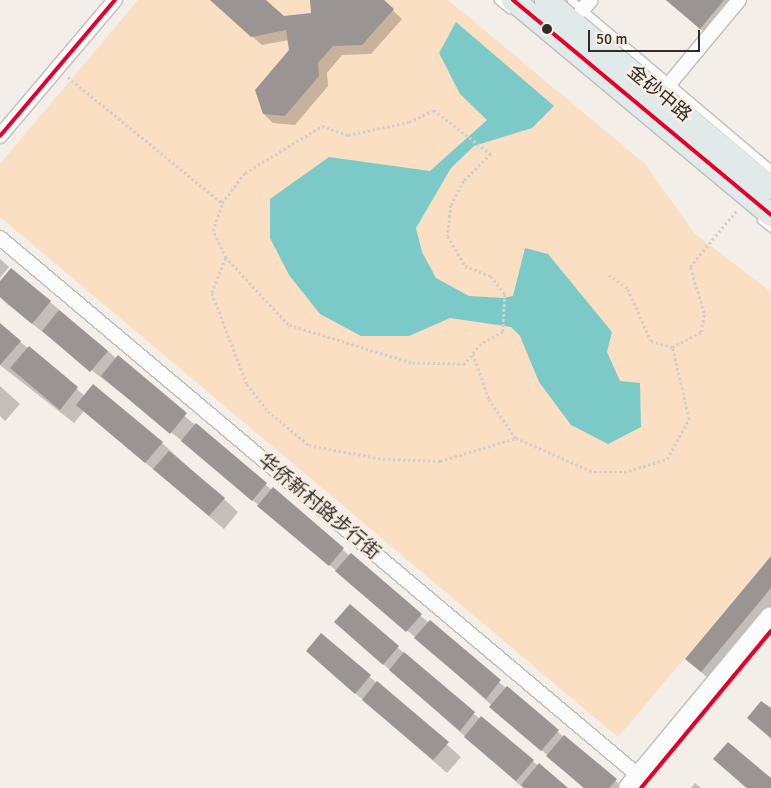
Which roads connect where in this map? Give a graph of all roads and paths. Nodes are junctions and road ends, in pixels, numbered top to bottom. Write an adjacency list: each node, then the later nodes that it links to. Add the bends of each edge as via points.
1 (115, 0): 8 (street)
2 (498, 0): 14 (lane)
3 (513, 0): 15 (main road, 金砂中路)
4 (546, 0): 12 (main road, 金砂中路)
5 (571, 0): 7 (lane)
6 (739, 0): 9 (street)
7 (587, 5): 9 (lane)
8 (58, 68): 10 (street); 13 (path)
9 (670, 84): 11 (lane)
10 (0, 136)
11 (771, 169)
12 (771, 188)
13 (222, 204): 18 (path, via 213,231); 21 (path, via 245,173 322,126 348,135 409,122 434,110 483,144 491,154 464,181 451,205 448,236 465,266 491,276 505,294 503,332)
14 (742, 204): 16 (lane); 20 (path, via 690,267 704,313 701,332)
15 (771, 215)
16 (771, 228)
17 (0, 238): 25 (street, 华侨新村路步行街)
18 (226, 258): 21 (path, via 296,328 412,363 465,364); 22 (path, via 212,292 247,384 268,411 309,445 383,459 440,461)
19 (609, 275): 20 (path, via 628,289 651,341)
20 (672, 347): 22 (path, via 688,419 667,459 624,472 594,472)
21 (473, 354): 22 (path, via 489,399)
22 (516, 438)
23 (771, 617): 25 (main road)
24 (771, 631): 25 (main road)
25 (636, 784)

